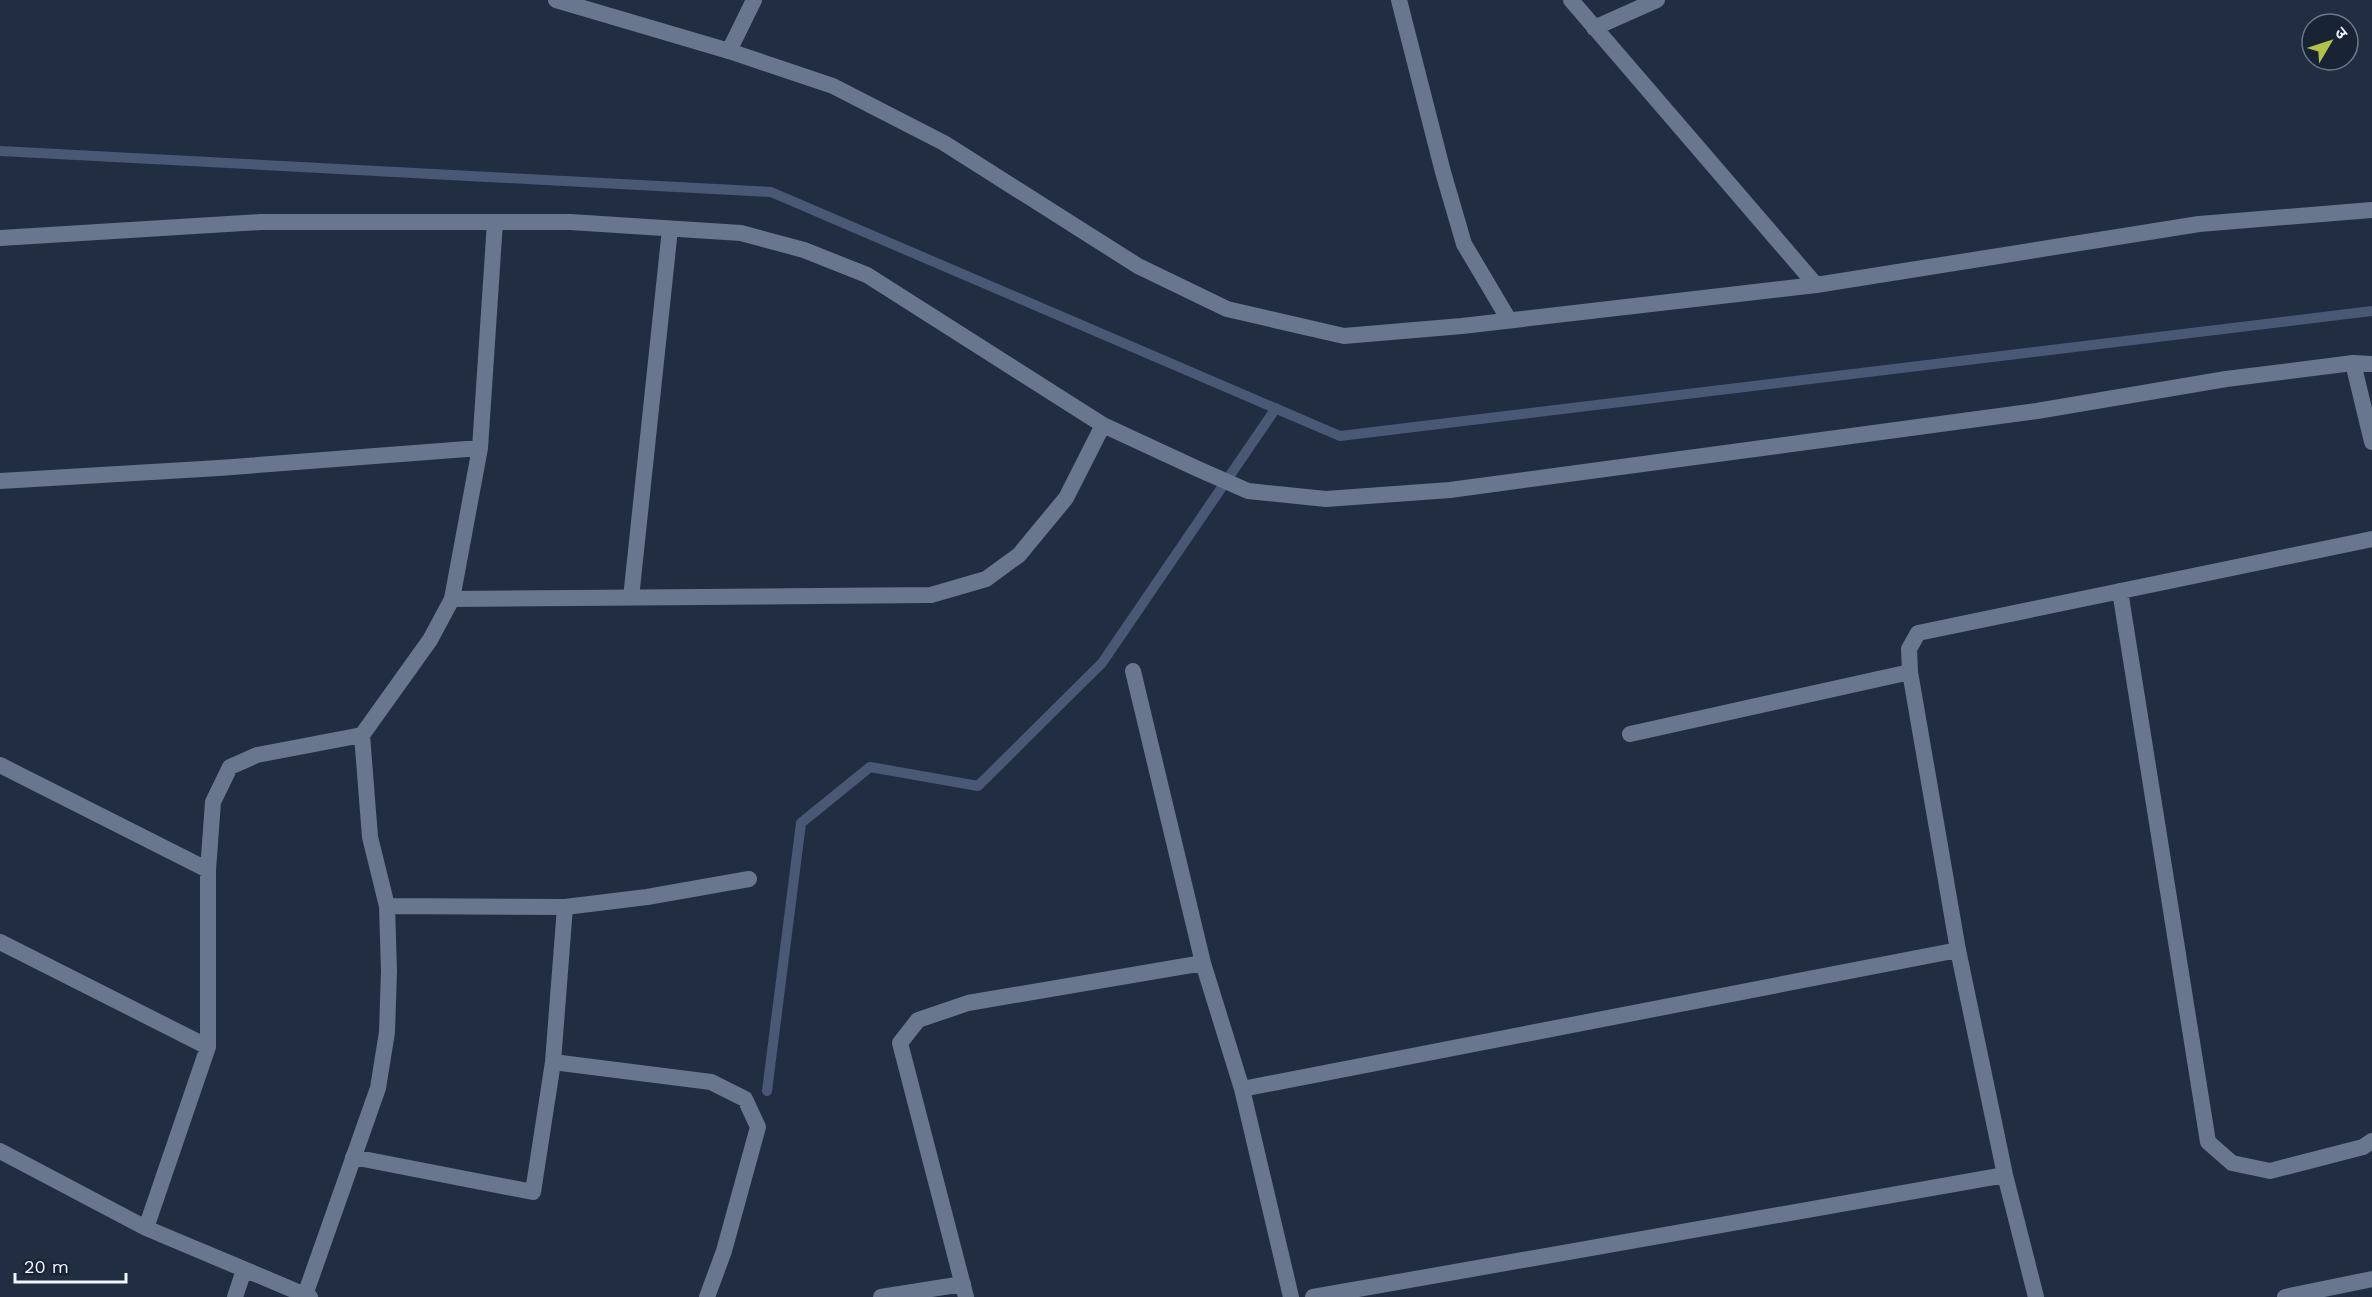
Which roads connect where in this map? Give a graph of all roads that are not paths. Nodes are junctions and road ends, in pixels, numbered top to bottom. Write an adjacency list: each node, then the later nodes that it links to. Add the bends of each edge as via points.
1 (556, 0): 7 (street)
2 (754, 0): 7 (street)
3 (1399, 0): 13 (street, via 1464,244)
4 (1571, 0): 6 (street)
5 (1657, 0): 6 (street)
6 (1594, 28): 12 (street)
7 (729, 51): 13 (street, via 843,91 944,143 1138,266 1227,309 1344,336)
8 (2372, 210): 12 (street, via 2199,224)
9 (495, 222): 10 (street); 11 (street, via 261,222); 18 (street)
10 (670, 229): 16 (street, via 741,234 804,250 867,275); 22 (street)
11 (0, 238)
12 (1816, 285): 13 (street)
13 (1509, 320)
14 (2353, 363): 15 (street); 16 (street, via 2226,379 2037,411 1450,490 1326,499 1248,491); 17 (street)
15 (2372, 364)
16 (1103, 425): 22 (street, via 1066,498 1019,555 986,579 931,596)
17 (2372, 442)
18 (480, 448): 19 (street); 23 (street)
19 (0, 481)
20 (2372, 539): 21 (street)
21 (2120, 591): 25 (street, via 1918,633 1909,649); 39 (street, via 2208,1142 2232,1163 2271,1171 2363,1147)
22 (630, 598): 23 (street)
23 (452, 599): 27 (street, via 430,640)
24 (1133, 671): 35 (street)
25 (1910, 672): 26 (street); 34 (street)
26 (1630, 734)
27 (362, 735): 29 (street, via 257,755 230,767 213,801); 31 (street, via 370,837)
28 (0, 765): 29 (street)
29 (208, 870): 36 (street)
30 (749, 879): 32 (street)
31 (387, 906): 32 (street); 41 (street, via 387,1032 378,1088)
32 (565, 907): 37 (street)
33 (0, 942): 36 (street)
34 (1958, 950): 38 (street); 42 (street)
35 (1203, 963): 38 (street); 46 (street, via 968,1003 918,1020 900,1043)
36 (208, 1047): 43 (street)
37 (552, 1062): 41 (street, via 533,1192); 49 (street, via 711,1082 745,1099 758,1127 724,1251)
38 (1242, 1089): 51 (street)
39 (2372, 1141)
40 (0, 1151): 43 (street)
41 (353, 1157): 47 (street)
42 (2005, 1175): 52 (street); 53 (street)
43 (146, 1228): 44 (street)
44 (244, 1270): 47 (street); 48 (street)
45 (2372, 1279): 54 (street)
46 (964, 1291): 50 (street)
47 (308, 1296)
48 (235, 1297)
49 (707, 1297)
50 (880, 1297)
51 (1290, 1297)
52 (1312, 1297)
53 (2036, 1297)
54 (2285, 1297)

